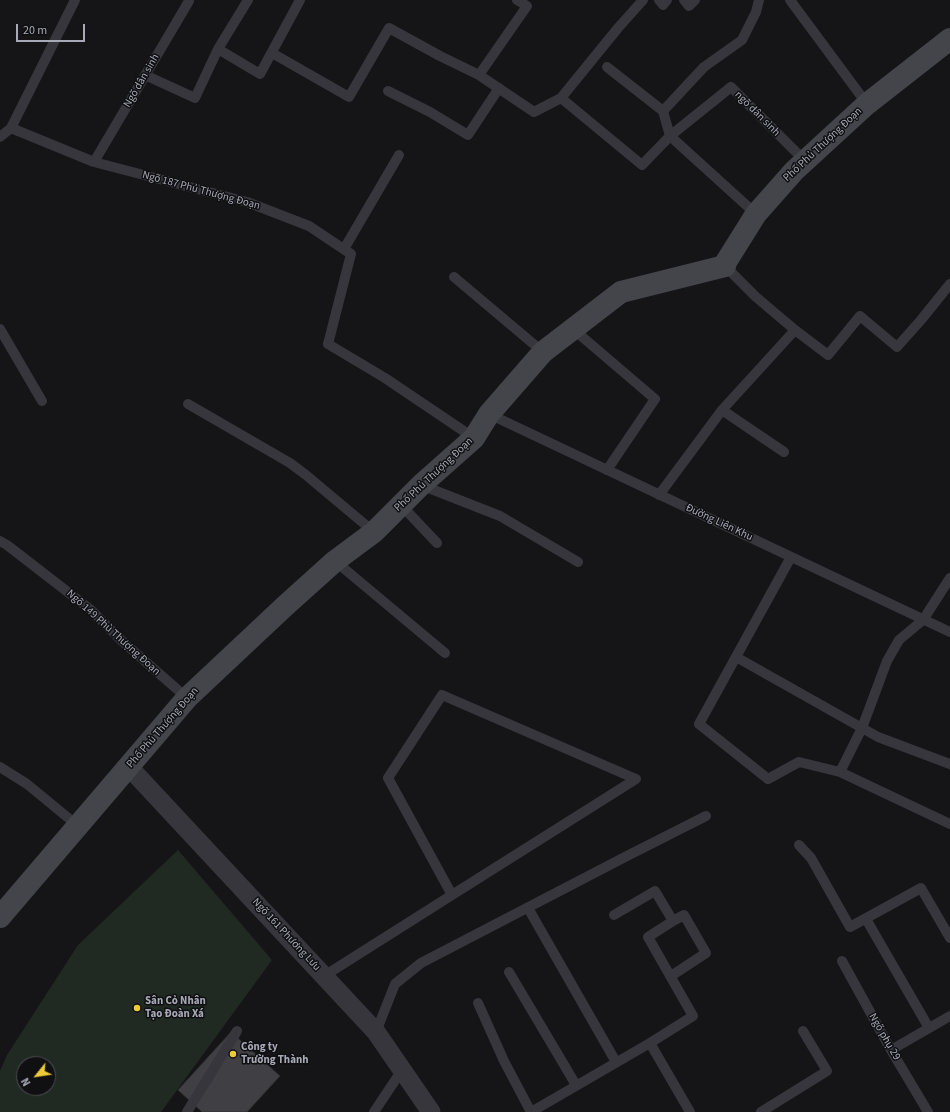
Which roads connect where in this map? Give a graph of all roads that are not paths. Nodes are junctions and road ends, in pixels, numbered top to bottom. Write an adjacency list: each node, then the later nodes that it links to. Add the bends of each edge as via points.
1 (75, 0): 24 (lane)
2 (188, 0): 17 (lane, Ngõ dân sinh)
3 (248, 0): 14 (lane)
4 (300, 0): 15 (lane)
5 (517, 0): 18 (lane, via 527,6)
6 (644, 0): 21 (lane)
7 (659, 0): 8 (lane, via 663,5)
8 (667, 0)
9 (684, 0): 10 (lane, via 689,6)
10 (695, 0)
11 (759, 0): 23 (lane, via 742,40 704,67)
12 (790, 0): 22 (lane)
13 (950, 39): 22 (main road, Phố Phủ Thượng Đoạn)
14 (218, 49): 15 (lane, via 260,74); 17 (lane, via 195,98)
15 (272, 54): 18 (lane, via 349,97 389,28)
16 (607, 67): 23 (lane)
17 (145, 75): 29 (lane, Ngõ dân sinh)
18 (479, 75): 19 (lane)
19 (499, 88): 20 (lane, via 468,135); 21 (lane, via 534,112)
20 (388, 91)
21 (561, 98): 25 (lane, via 642,165)
22 (867, 104): 28 (main road, Phố Phủ Thượng Đoạn)
23 (663, 111): 25 (lane)
24 (11, 128): 26 (lane); 29 (lane, Ngõ 187 Phủ Thượng Đoạn)
25 (670, 136): 28 (lane, ngõ dân sinh, via 731,88); 30 (lane)
26 (0, 137)
27 (399, 156): 31 (lane)
28 (805, 161): 30 (main road, Phố Phủ Thượng Đoạn)
29 (94, 162): 31 (lane, Ngõ 187 Phủ Thượng Đoạn, via 247,202 310,226)
30 (756, 214): 32 (main road, Phố Phủ Thượng Đoạn)
31 (344, 249): 43 (lane, via 351,254 328,344 385,378)
32 (725, 266): 36 (main road, Phố Phủ Thượng Đoạn, via 621,292); 37 (lane, via 756,297)
33 (454, 277): 38 (lane)
34 (950, 284): 37 (lane, via 897,347 860,316 828,355)
35 (0, 329): 39 (lane)
36 (574, 329): 38 (main road, Phố Phủ Thượng Đoạn); 45 (lane, via 655,399)
37 (796, 330): 41 (lane)
38 (543, 352): 42 (main road, Phố Phủ Thượng Đoạn)
39 (42, 401)
40 (188, 404): 49 (lane, via 290,463)
41 (722, 410): 44 (lane); 47 (lane)
42 (489, 414): 43 (main road, Phố Phủ Thượng Đoạn); 45 (lane, Đường Liên Khu)
43 (474, 438): 46 (main road, Phố Phủ Thượng Đoạn)
44 (784, 452)
45 (607, 470): 47 (lane, Đường Liên Khu)
46 (421, 485): 48 (main road, Phố Phủ Thượng Đoạn); 54 (lane, via 500,516)
47 (659, 495): 52 (lane, Đường Liên Khu)
48 (400, 505): 49 (main road, Phố Phủ Thượng Đoạn); 51 (lane)
49 (374, 532): 53 (main road, Phố Phủ Thượng Đoạn)
50 (0, 541): 60 (lane, Ngõ 149 Phù Thượng Đoạn, via 91,610)
51 (437, 543)
52 (791, 557): 56 (lane, Đường Liên Khu); 59 (lane)
53 (335, 561): 58 (lane); 60 (main road, Phố Phủ Thượng Đoạn)
54 (578, 562)
55 (950, 578): 56 (lane)
56 (923, 620): 57 (lane, Đường Liên Khu); 61 (lane, via 899,640 887,661)
57 (950, 632)
58 (446, 653)
59 (736, 657): 61 (lane); 65 (lane, via 699,724 768,779 799,762)
60 (187, 698): 64 (main road, Phố Phủ Thượng Đoạn)
61 (862, 728): 62 (lane, via 878,737); 65 (lane)
62 (950, 764)
63 (0, 767): 68 (lane, via 27,784)
64 (129, 767): 68 (main road, Phố Phủ Thượng Đoạn); 79 (street, Ngõ 161 Phương Lưu)
65 (840, 772): 67 (lane)
66 (706, 816): 71 (lane)
67 (950, 824)
68 (78, 826): 73 (main road, Phố Phủ Thượng Đoạn)
69 (799, 845): 74 (lane, via 812,858 850,927)
70 (452, 895): 70 (lane, via 459,891 636,779 442,695 388,778); 79 (lane)
71 (528, 908): 86 (lane, via 421,963 395,984); 89 (lane)
72 (614, 915): 75 (lane, via 655,891)
73 (0, 917)
74 (866, 919): 76 (lane, via 921,888); 83 (lane)
75 (673, 921): 80 (lane, via 648,937); 80 (lane, via 684,914 706,953)
76 (950, 938)
77 (842, 961): 88 (lane, Ngõ phụ 29)
78 (509, 972): 91 (lane)
79 (324, 976): 86 (street, Ngõ 161 Phương Lưu)
80 (671, 976): 87 (lane, via 693,1016)
81 (478, 1003): 95 (lane)
82 (950, 1016): 83 (lane)
83 (929, 1028): 88 (lane)
84 (804, 1030): 97 (lane, via 827,1071)
85 (237, 1031): 92 (lane)
86 (376, 1032): 90 (street, Ngõ 161 Phương Lưu)
87 (650, 1043): 89 (lane); 96 (lane)
88 (891, 1050): 98 (lane, Ngõ phụ 29)
89 (616, 1062): 91 (lane)
90 (402, 1070): 93 (lane); 94 (street, Ngõ 161 Phương Lưu)
91 (576, 1085): 95 (lane)
92 (187, 1112)
93 (374, 1112)
94 (431, 1112)
95 (531, 1112)
96 (690, 1112)
97 (761, 1112)
98 (928, 1112)

